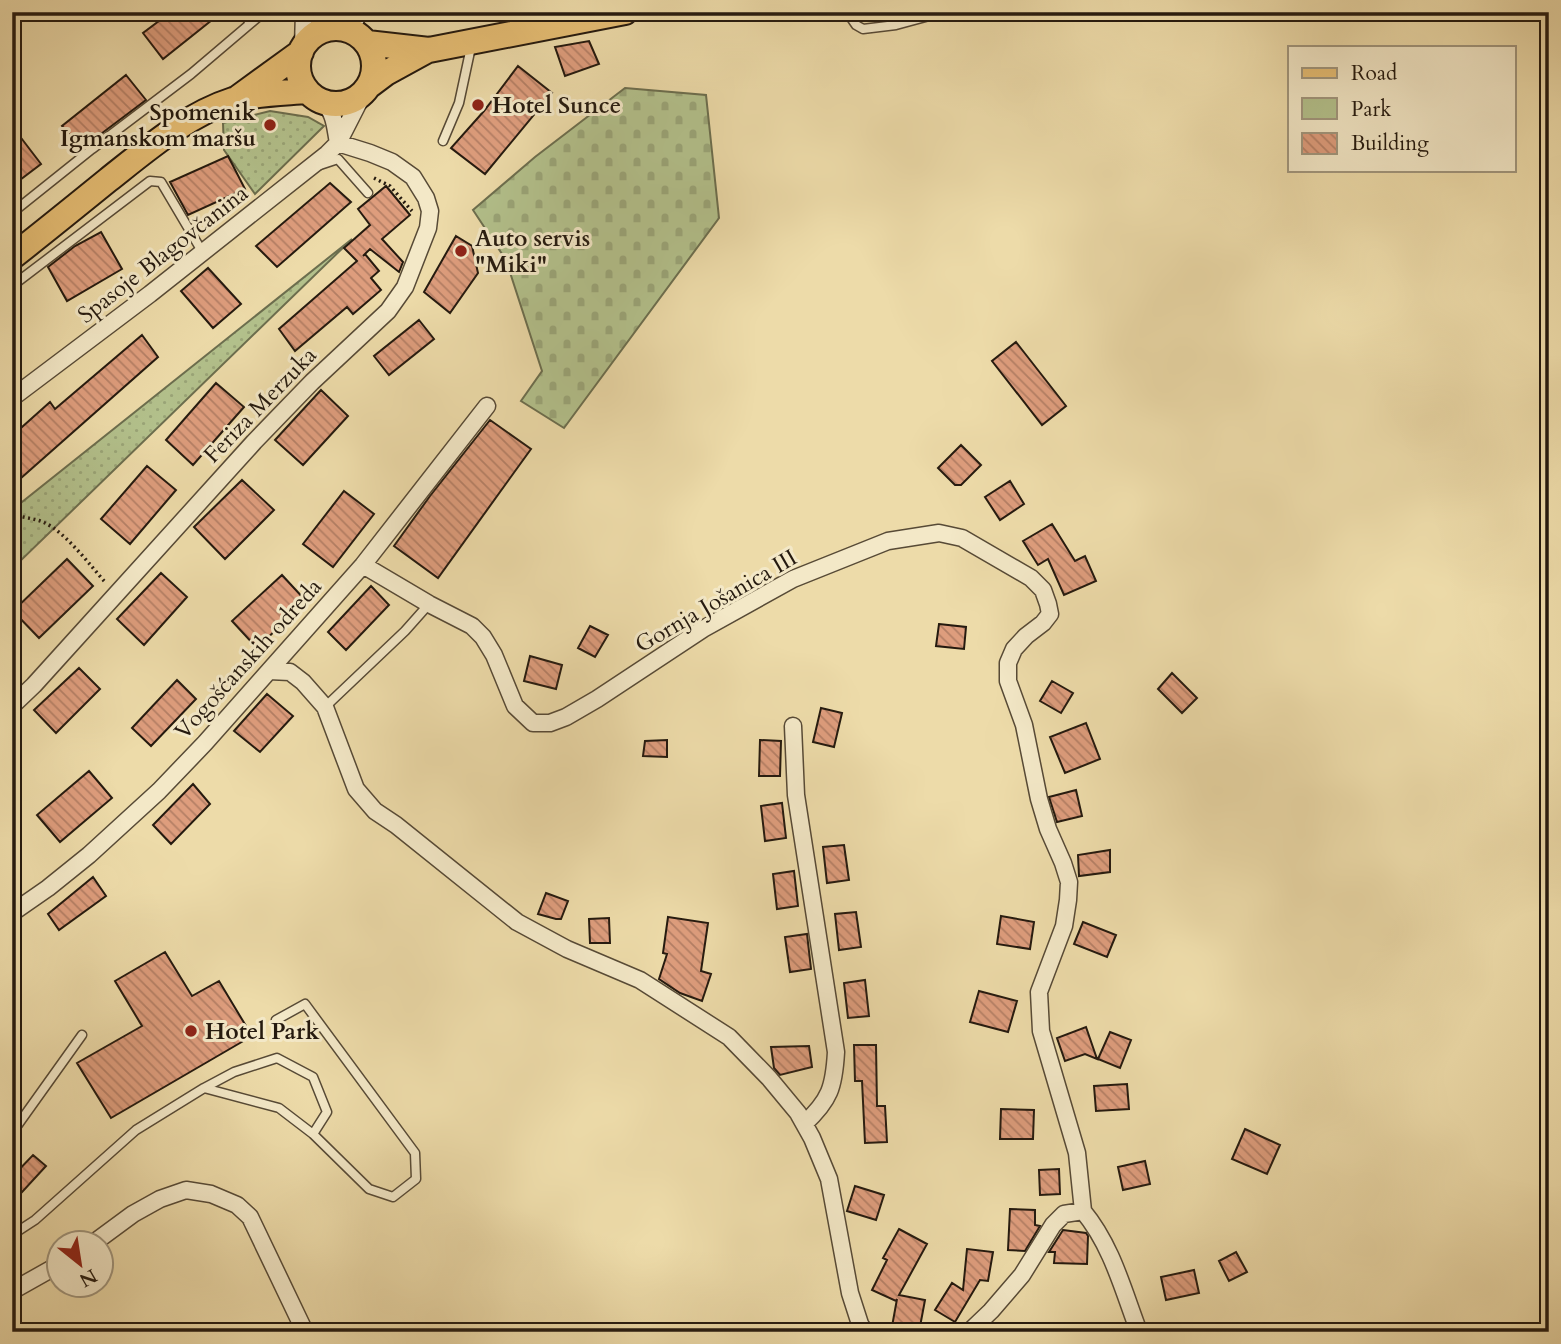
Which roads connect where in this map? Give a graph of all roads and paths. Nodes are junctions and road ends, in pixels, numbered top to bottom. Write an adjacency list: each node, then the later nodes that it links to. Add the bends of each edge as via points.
1 (243, 12): 7 (lane)
2 (264, 12): 7 (lane)
3 (304, 12): 10 (street)
4 (625, 12): 9 (main road)
5 (847, 12): 6 (lane, via 863,29)
6 (944, 12)
7 (250, 23): 20 (lane)
8 (352, 25): 10 (main road, via 321,31); 11 (main road); 12 (main road, via 375,63)
9 (472, 42): 11 (main road); 15 (lane, via 459,103)
10 (302, 49): 13 (main road, via 300,80); 14 (main road)
11 (429, 50): 12 (main road, via 386,73)
12 (366, 90): 13 (main road, via 343,104); 16 (street, Spasoje Blagovčanina)
13 (314, 97): 14 (main road, via 263,95); 16 (street, via 329,107)
14 (234, 100): 23 (main road, via 202,113 161,139)
15 (443, 141)
16 (338, 143): 17 (street, Spasoje Blagovčanina); 21 (street, Feriza Merzuka, via 392,162 413,177 426,198)
17 (310, 169): 19 (lane, via 338,159); 22 (street, Spasoje Blagovčanina)
18 (369, 176): 21 (path, via 390,186)
19 (368, 193)
20 (12, 213)
21 (428, 228): 29 (street, Feriza Merzuka, via 408,281 388,311 254,442)
22 (203, 253): 24 (lane, via 160,183 150,181); 25 (street, Spasoje Blagovčanina)
23 (12, 257)
24 (12, 286)
25 (12, 398)
26 (487, 406): 28 (street, Vogošćanskih odreda)
27 (12, 514): 29 (path, via 50,525)
28 (363, 565): 30 (street, Gornja Jošanica III); 31 (street, Vogošćanskih odreda)
29 (116, 594): 32 (street, Feriza Merzuka)
30 (429, 604): 33 (lane); 42 (street, Gornja Jošanica III, via 472,626 494,655 516,706 533,723 550,723 793,579 888,541 939,533 962,538 1031,578 1042,590 1050,614 1014,649 1008,681 1024,725 1048,829 1069,882 1064,926 1039,992 1041,1031 1077,1153)
31 (269, 671): 33 (street, via 290,672); 35 (street, Vogošćanskih odreda, via 159,791 89,855)
32 (12, 706)
33 (325, 707): 39 (street, via 356,789 375,811 517,922 640,980 729,1037 769,1078)
34 (793, 726): 39 (street, via 796,795 836,1052 835,1077 827,1098)
35 (12, 913)
36 (276, 1020): 41 (lane, via 305,1004 415,1153 416,1179 393,1196 369,1189)
37 (82, 1035): 40 (lane)
38 (204, 1088): 41 (lane, via 278,1108); 41 (lane, via 277,1058 313,1077 327,1112); 44 (lane, via 136,1130)
39 (804, 1124): 48 (street, via 829,1179 850,1293)
40 (12, 1133)
41 (313, 1134)
42 (1083, 1211): 49 (street, via 1064,1214 1053,1225 1022,1275); 50 (street, Gornja Jošanica III, via 1116,1267)
43 (114, 1228): 47 (street, via 160,1199 186,1190 237,1205 250,1217)
44 (12, 1235)
45 (46, 1272): 46 (street)
46 (12, 1291)
47 (305, 1332)
48 (865, 1332)
49 (969, 1332)
50 (1139, 1332)

